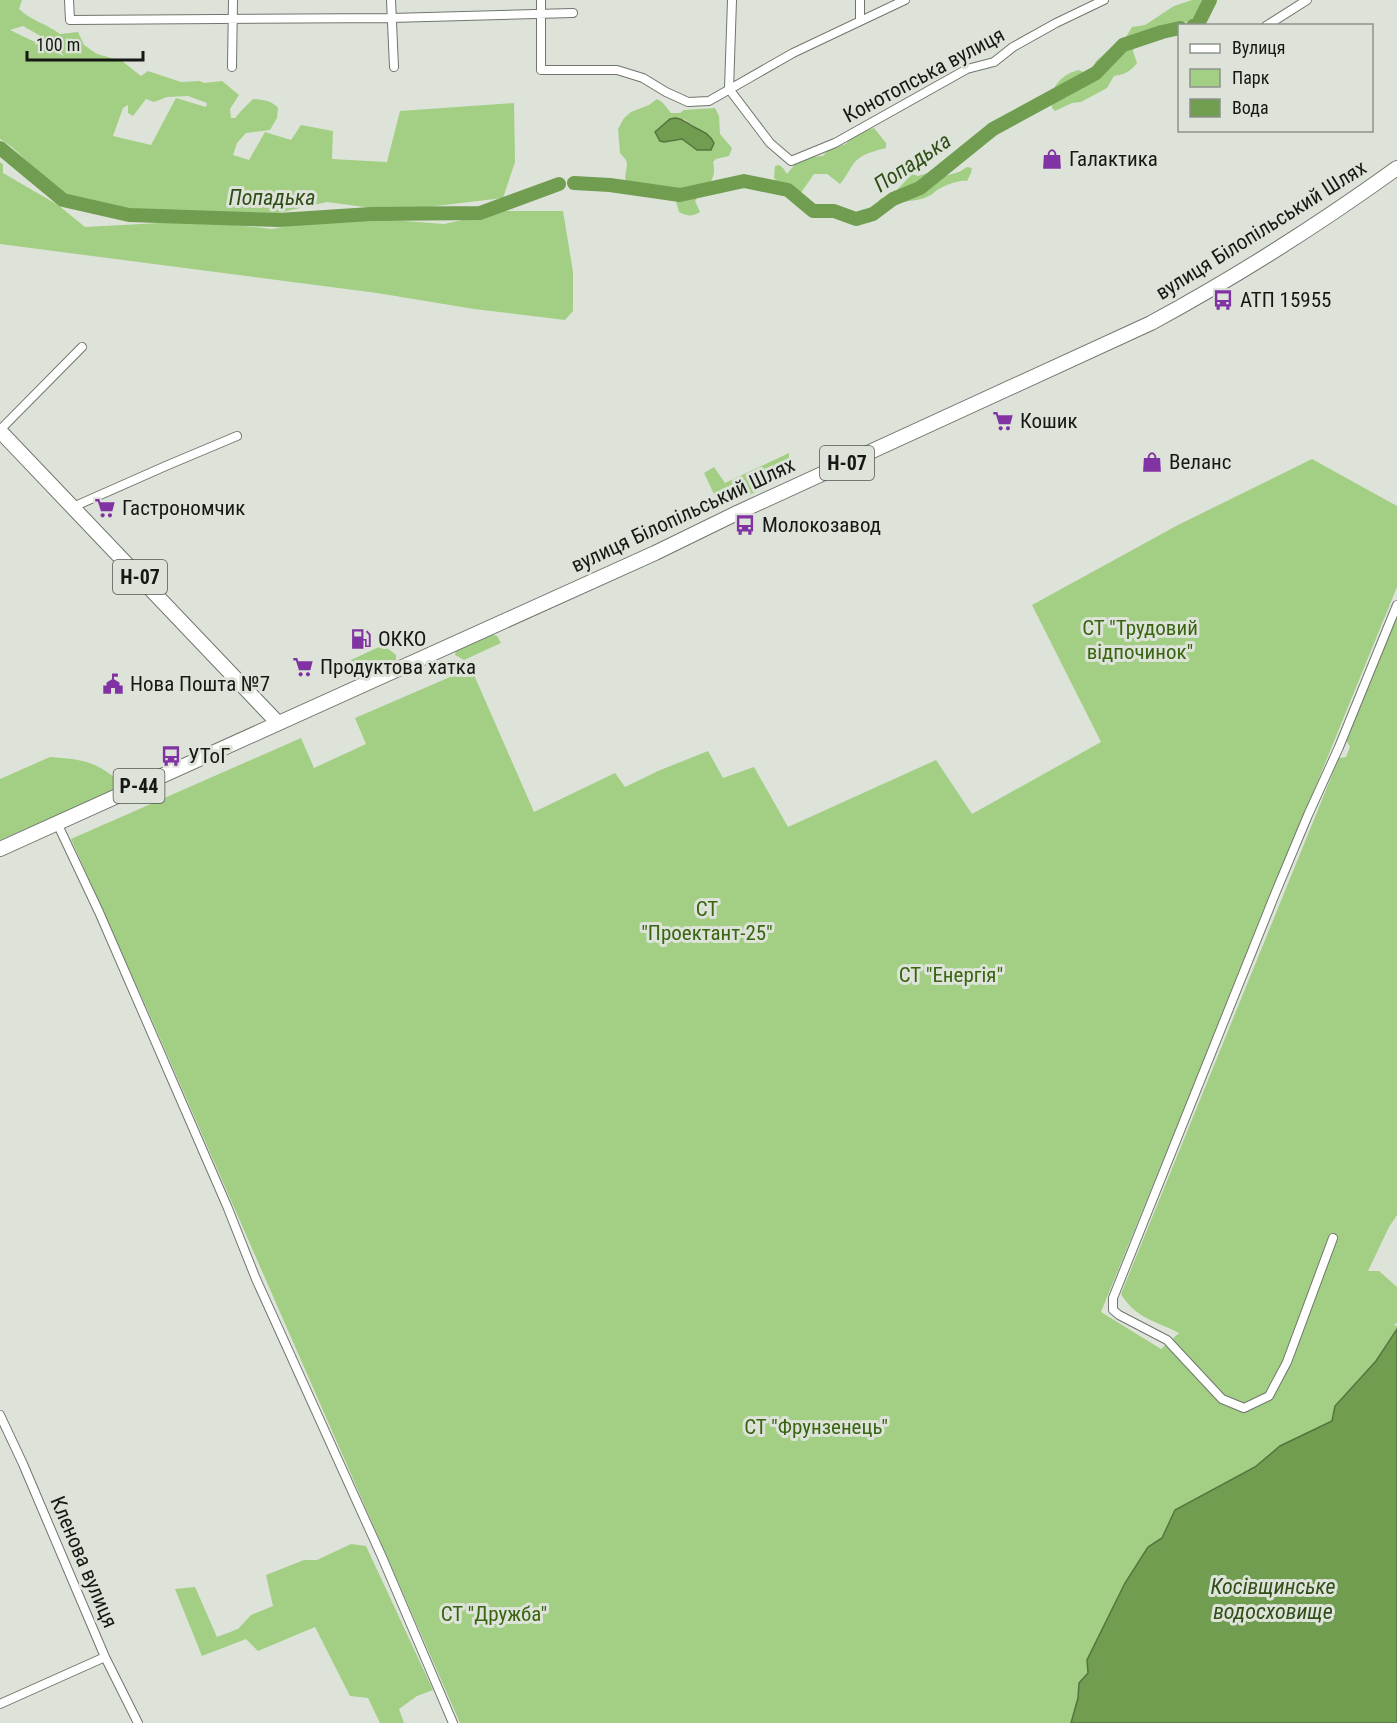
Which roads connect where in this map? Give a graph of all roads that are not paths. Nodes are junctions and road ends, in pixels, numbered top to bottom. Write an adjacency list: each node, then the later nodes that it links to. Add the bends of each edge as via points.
1 (69, 0): 13 (street, via 70,20)
2 (233, 0): 13 (street)
3 (391, 0): 12 (street)
4 (541, 0): 11 (street)
5 (732, 0): 18 (street)
6 (860, 0): 14 (street)
7 (905, 0): 14 (street)
8 (1104, 0): 18 (street, Конотопська вулиця, via 1047,27 994,62 967,69 836,143 791,161 770,144)
9 (1307, 0): 15 (street)
10 (573, 13): 11 (street)
11 (541, 14): 12 (street); 18 (street, via 541,70 617,70 643,78 688,102 709,102)
12 (391, 18): 13 (street); 17 (street)
13 (232, 19): 16 (street)
14 (860, 21): 18 (street)
15 (1269, 24)
16 (232, 67)
17 (394, 67)
18 (729, 89)
19 (1397, 168): 25 (main road, вулиця Білопільський Шлях / Н-07, via 1216,288 1151,323)
20 (82, 347): 21 (street)
21 (0, 430): 23 (main road, Н-07)
22 (237, 436): 23 (street)
23 (73, 507): 25 (main road, Н-07)
24 (1397, 605): 28 (street, via 1251,952 1113,1298 1113,1310 1167,1340 1222,1399 1244,1408 1269,1396 1287,1362)
25 (278, 723): 26 (main road, вулиця Білопільський Шлях / Р-44)
26 (57, 823): 27 (main road, вулиця Білопільський Шлях / Р-44); 33 (street)
27 (0, 849)
28 (1333, 1238)
29 (0, 1415): 30 (street, Кленова вулиця)
30 (105, 1657): 31 (street); 32 (street, Кленова вулиця)
31 (0, 1704)
32 (138, 1723)
33 (453, 1723)

